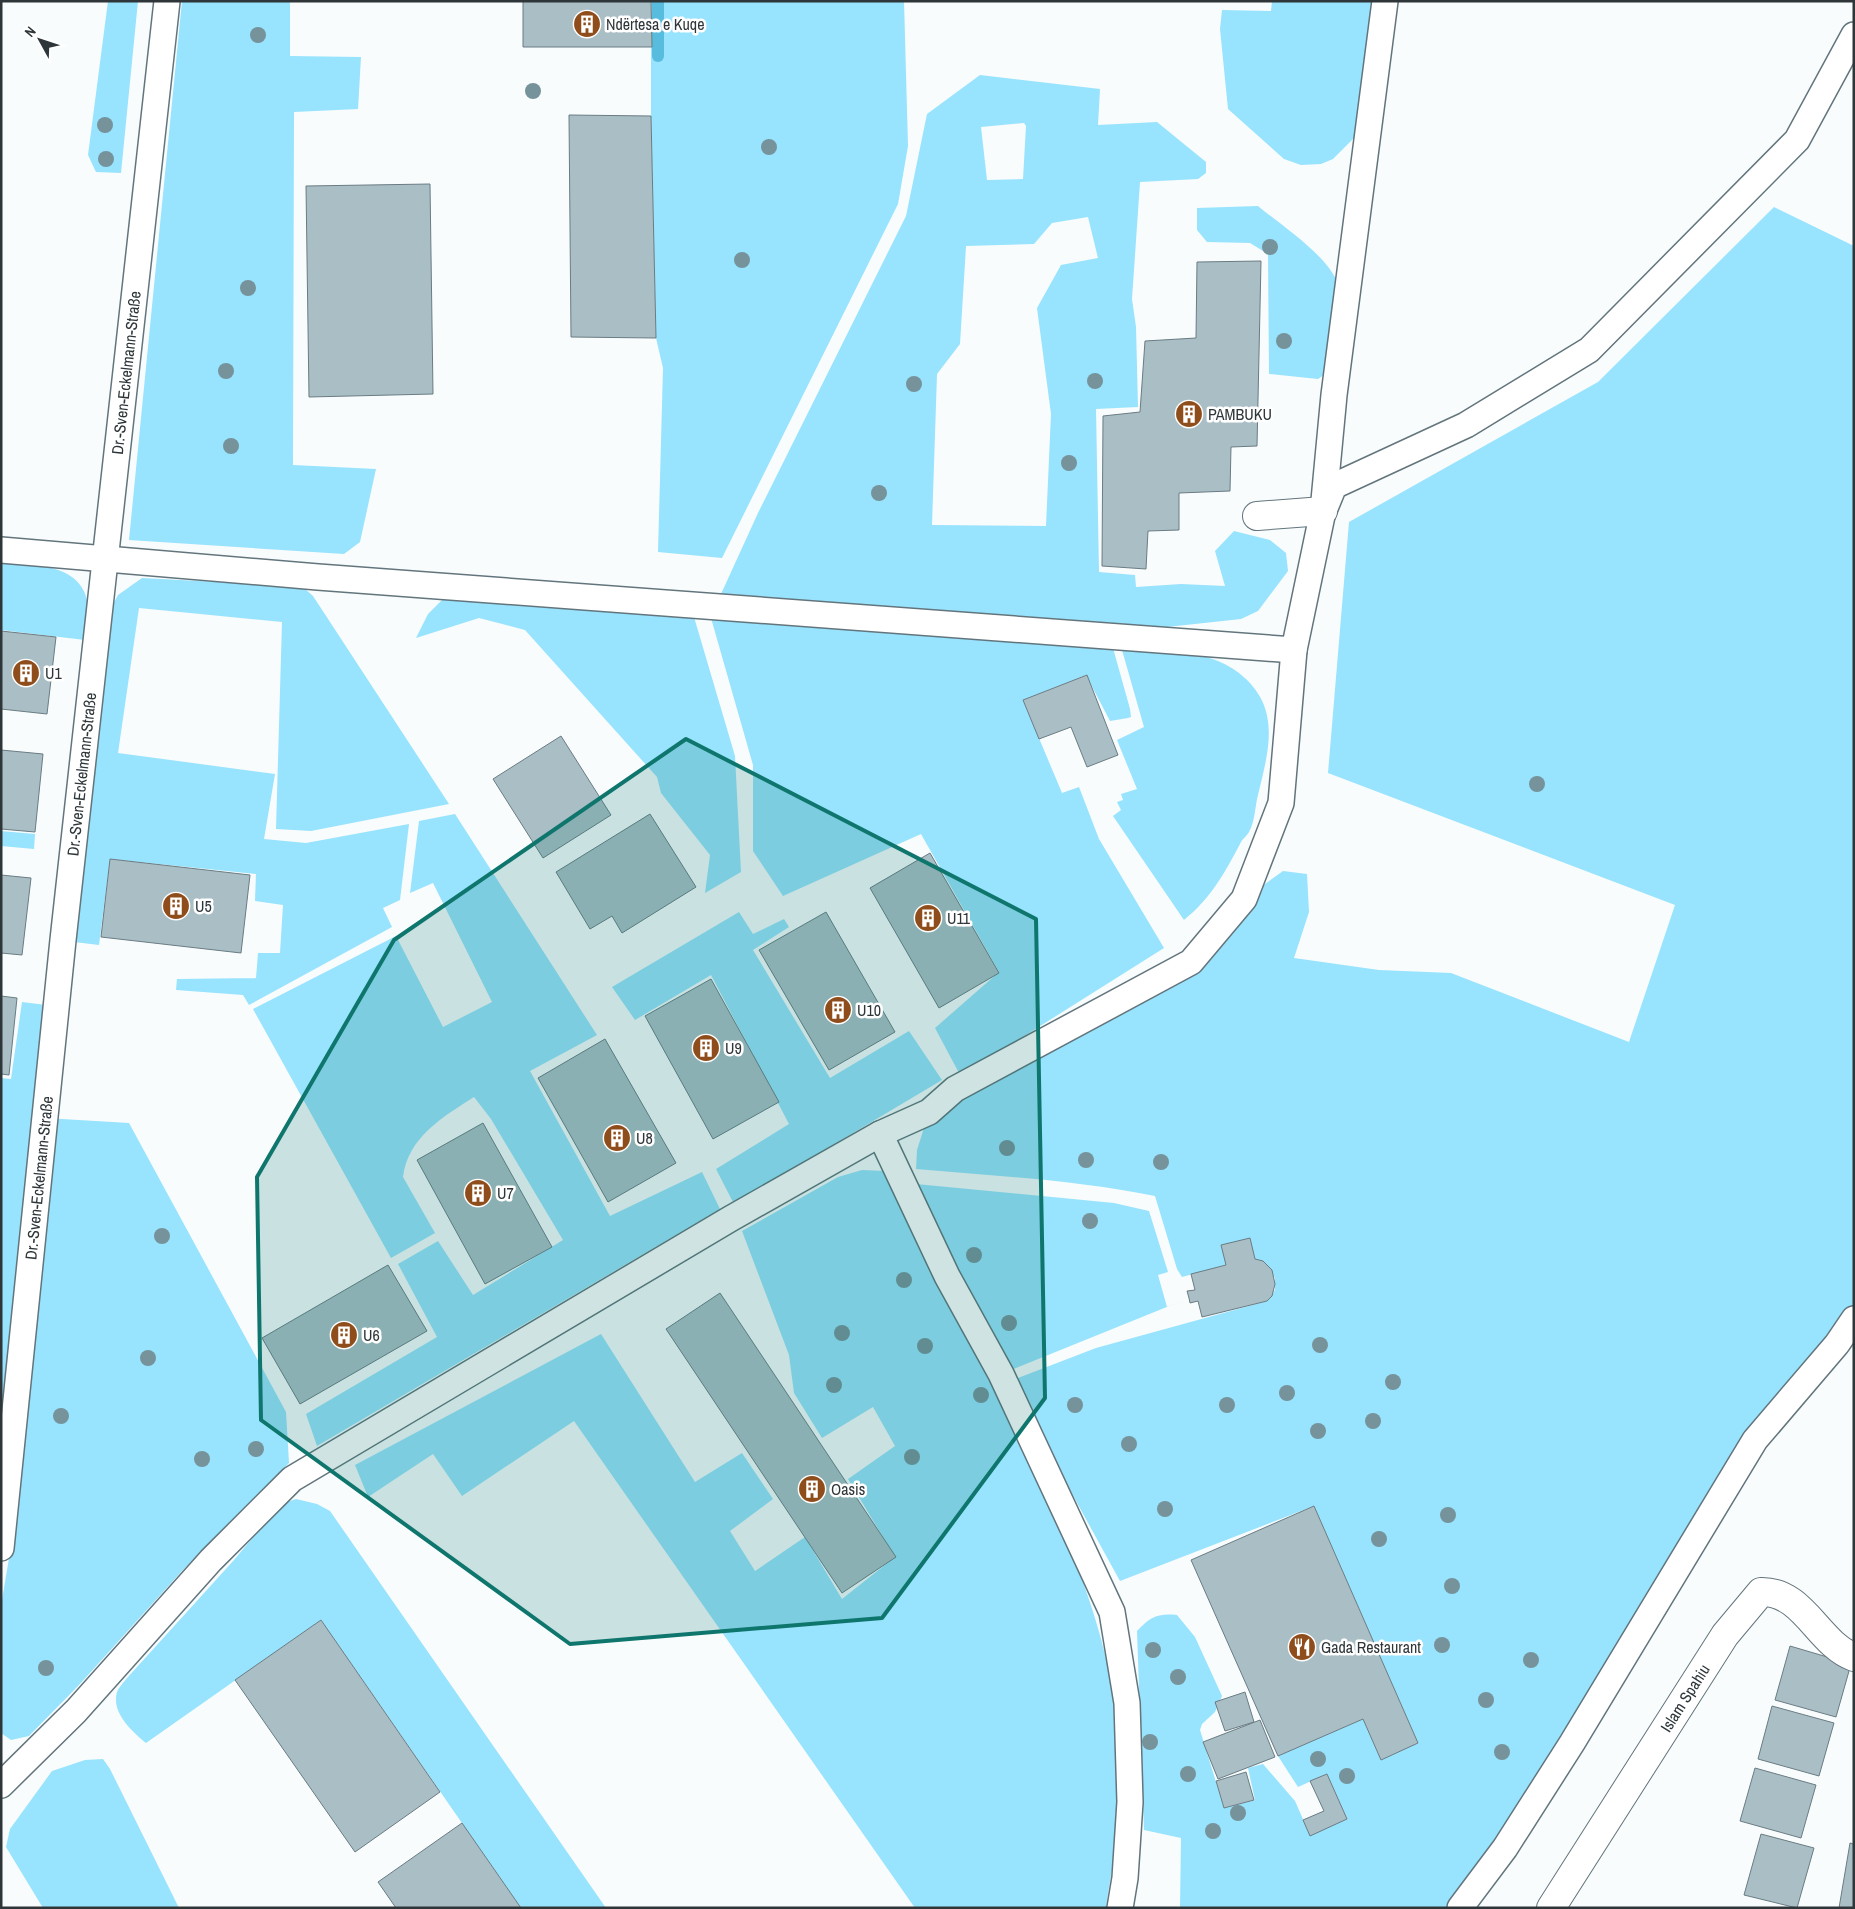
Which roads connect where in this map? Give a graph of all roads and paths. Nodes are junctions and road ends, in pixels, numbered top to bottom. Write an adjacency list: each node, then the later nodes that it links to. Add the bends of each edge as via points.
1 (167, 1): 7 (lane, Dr.-Sven-Eckelmann-Straße)
2 (1385, 1): 4 (lane, via 1334,395)
3 (1854, 35): 4 (lane, via 1797,140 1589,350 1466,425 1334,486)
4 (1323, 512): 5 (street); 8 (lane)
5 (1257, 516)
6 (1, 550): 7 (lane)
7 (106, 558): 8 (lane, via 318,577); 11 (lane, Dr.-Sven-Eckelmann-Straße, via 62,945)
8 (1294, 650): 9 (lane, via 1281,803 1244,898 1191,962 956,1089 929,1112)
9 (880, 1134): 13 (lane, via 730,1219 292,1479 211,1560 76,1711); 14 (lane, via 947,1276 1001,1374 1112,1612 1126,1702 1130,1802)
10 (1854, 1319): 15 (lane, via 1837,1344 1755,1440 1572,1743 1505,1848)
11 (1, 1548)
12 (1854, 1657): 16 (street, Islam Spahiu, via 1826,1636 1798,1607 1774,1592 1761,1592 1724,1635)
13 (1, 1786)
14 (1120, 1908)
15 (1460, 1908)
16 (1551, 1908)

